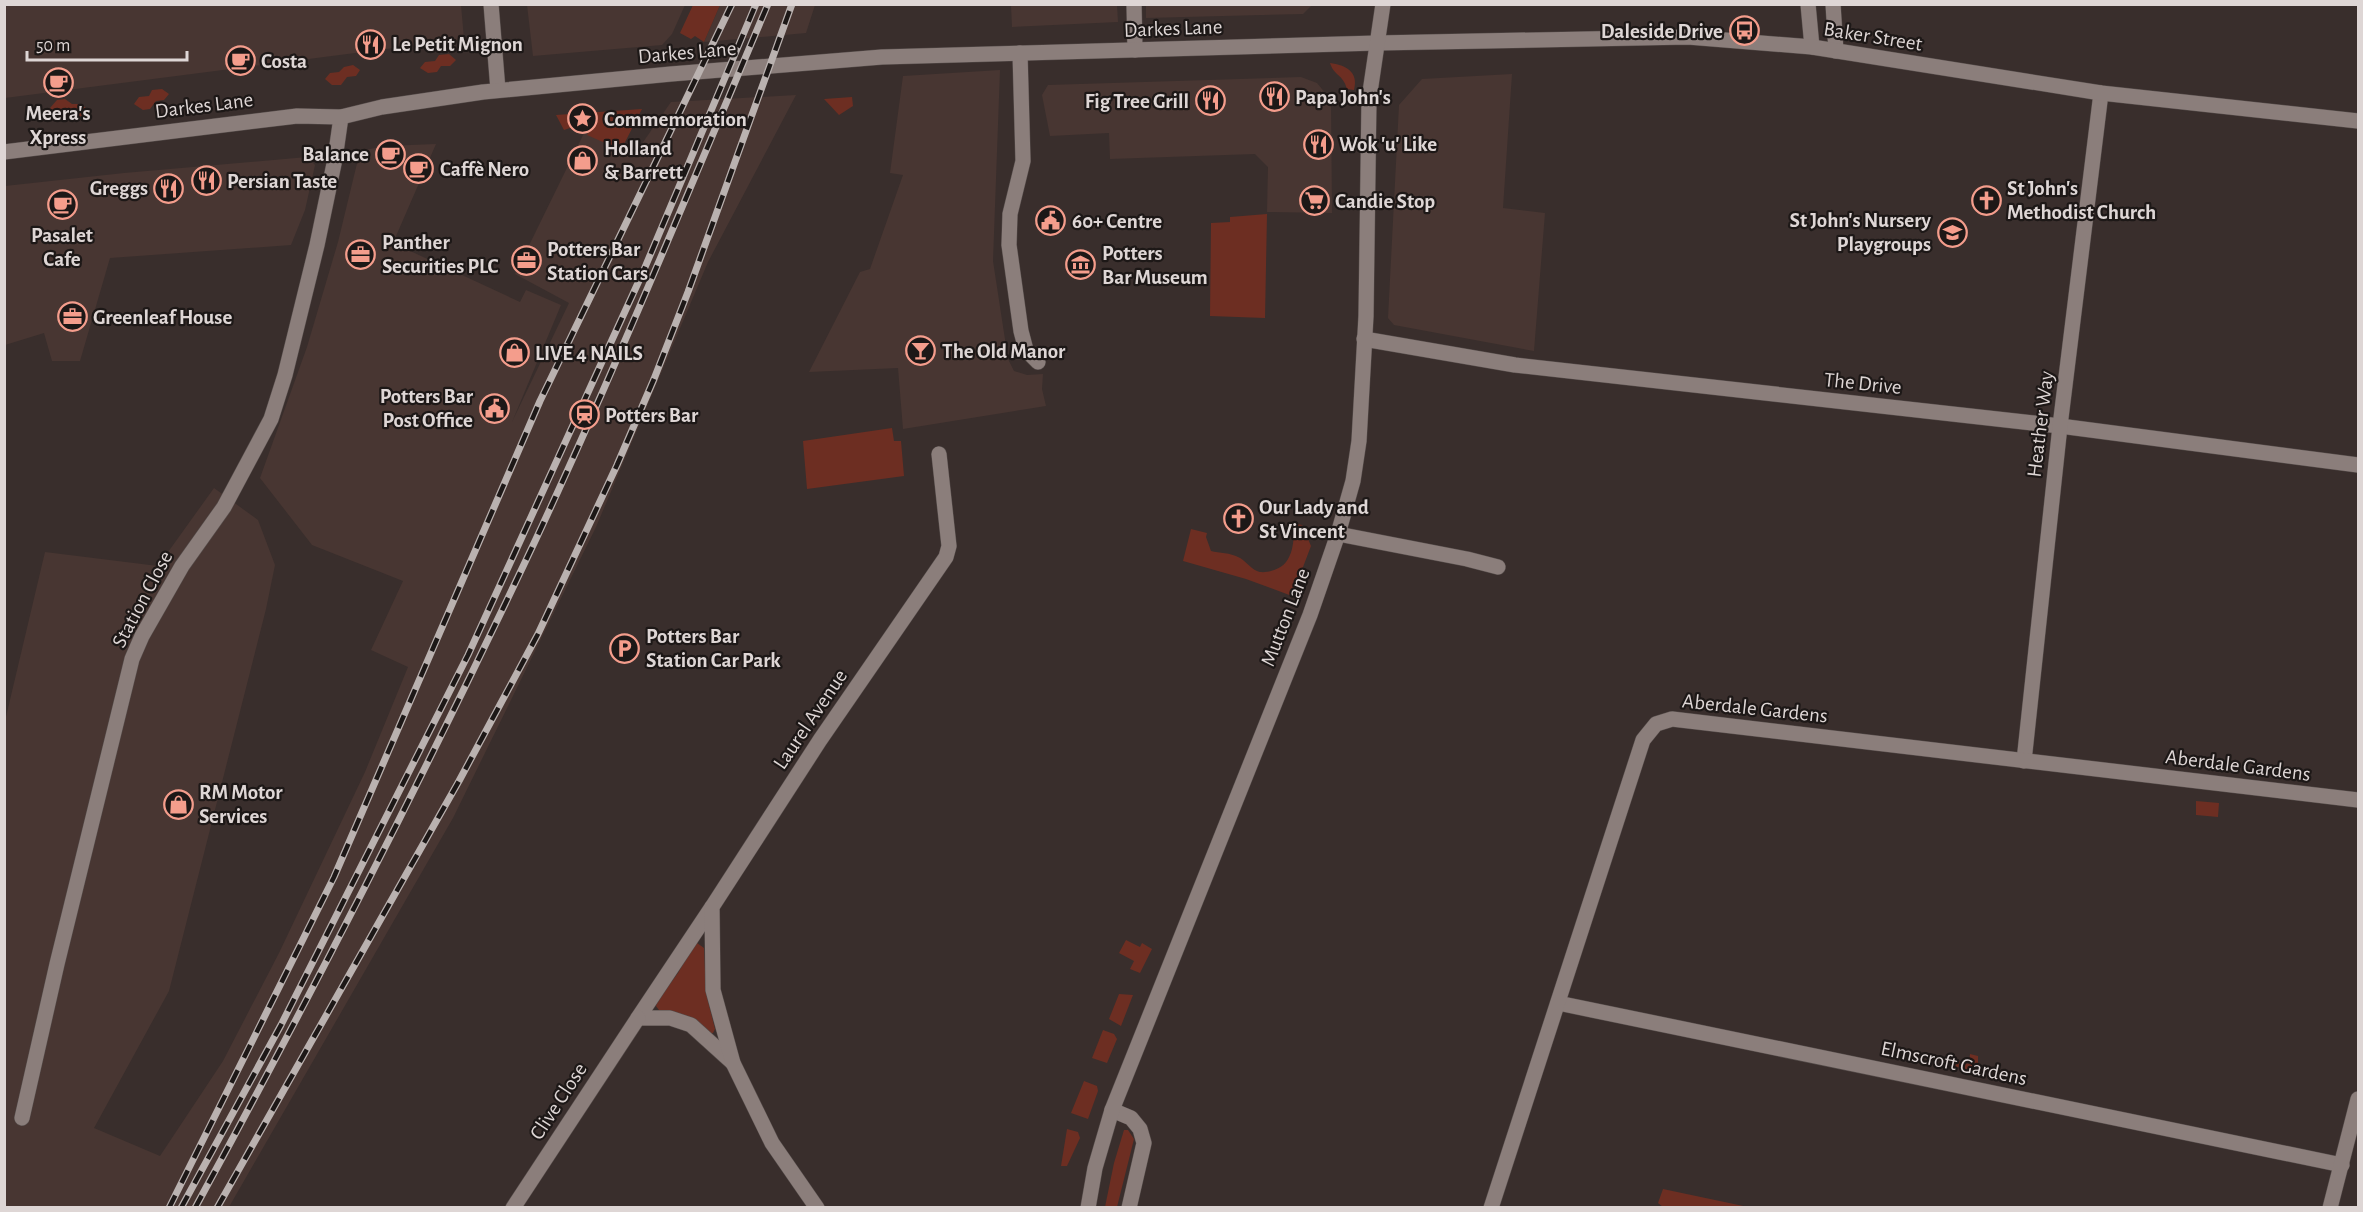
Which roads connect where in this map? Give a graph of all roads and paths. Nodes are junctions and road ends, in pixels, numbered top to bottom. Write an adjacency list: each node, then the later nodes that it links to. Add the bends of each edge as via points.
1 (491, 4): 11 (street)
2 (1134, 4): 8 (street)
3 (1383, 4): 6 (street, Mutton Lane)
4 (1808, 4): 7 (street)
5 (1833, 4): 9 (street)
6 (1377, 43): 7 (street, Baker Street, via 1688,37); 8 (street, Darkes Lane); 16 (street, Mutton Lane, via 1368,112)
7 (1812, 47): 9 (street, Baker Street)
8 (1135, 50): 10 (street, Darkes Lane)
9 (1836, 51): 12 (street, Baker Street)
10 (1020, 54): 11 (street, Darkes Lane, via 882,57); 17 (street, via 1023,161 1010,214 1009,245 1021,331 1026,350)
11 (498, 90): 13 (street, Darkes Lane)
12 (2101, 93): 14 (street, Baker Street); 18 (street, Heather Way)
13 (341, 117): 15 (street, Darkes Lane, via 297,116); 31 (street, Station Close, via 317,245 271,419 225,507 182,566 132,659)
14 (2358, 121)
15 (4, 152)
16 (1364, 339): 18 (street, The Drive, via 1515,365); 21 (street, Mutton Lane, via 1359,441)
17 (1038, 362)
18 (2060, 426): 20 (street, The Drive); 23 (street, Heather Way)
19 (939, 454): 25 (street, Laurel Avenue, via 949,546 946,557)
20 (2358, 465)
21 (1338, 534): 22 (street); 30 (street, Mutton Lane, via 1310,615)
22 (1498, 567)
23 (2024, 761): 24 (street, Aberdale Gardens); 26 (street, Aberdale Gardens, via 1672,719 1656,724 1643,740)
24 (2358, 800)
25 (712, 907): 27 (street, Laurel Avenue); 28 (street, via 713,990)
26 (1558, 1004): 32 (street, Elmscroft Gardens); 37 (street, Aberdale Gardens)
27 (638, 1018): 28 (street, via 670,1018 691,1025); 33 (street, Clive Close)
28 (733, 1063): 34 (street, via 772,1143)
29 (2358, 1099): 32 (street)
30 (1112, 1110): 35 (street, Mutton Lane); 36 (street, via 1131,1119 1140,1129 1143,1143)
31 (22, 1118)
32 (2342, 1165): 38 (street)
33 (513, 1208)
34 (817, 1208)
35 (1088, 1208)
36 (1129, 1208)
37 (1491, 1208)
38 (2330, 1208)

